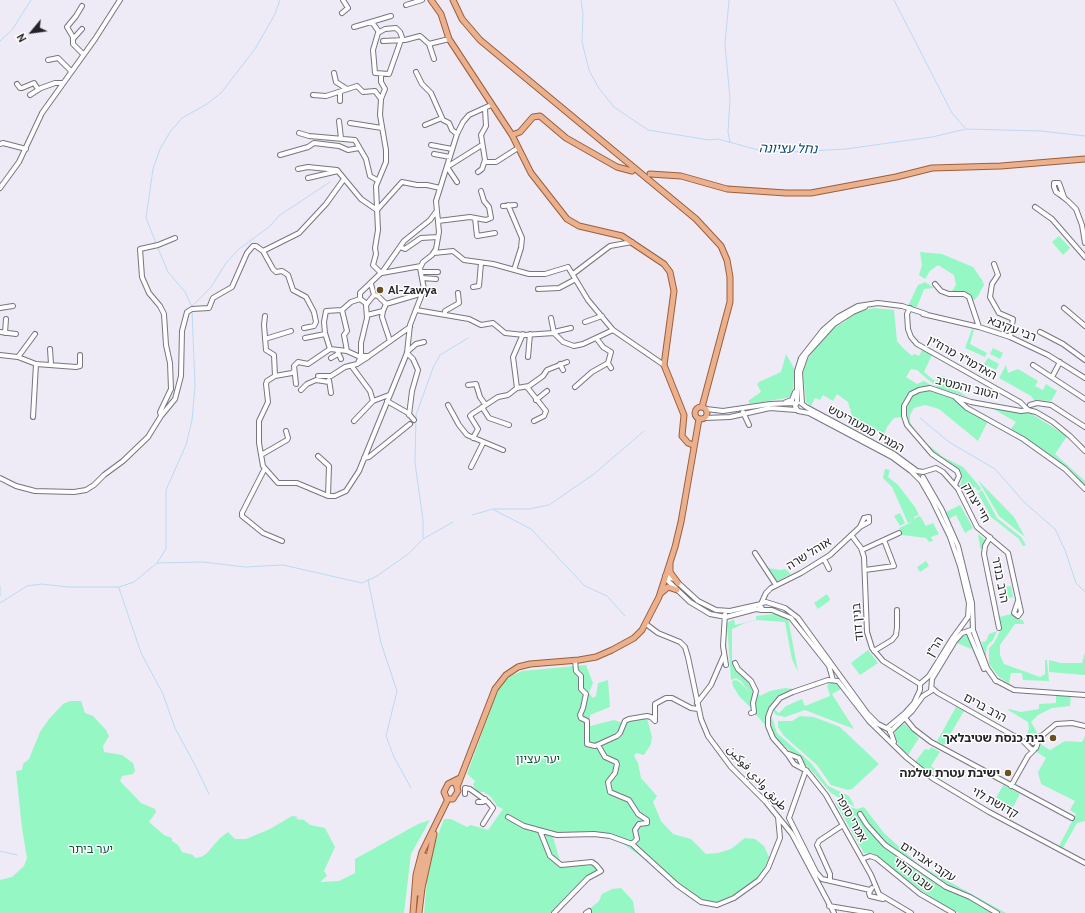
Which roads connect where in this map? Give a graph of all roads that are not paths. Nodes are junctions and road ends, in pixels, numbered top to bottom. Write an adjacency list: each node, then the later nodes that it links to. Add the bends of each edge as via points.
1 (120, 0): 19 (street)
2 (343, 0): 8 (street, via 348,8)
3 (422, 0): 6 (street)
4 (453, 0): 199 (main road, via 462,19 480,40 691,215 721,246 730,277 730,302)
5 (432, 1): 15 (main road, via 441,14)
6 (406, 5)
7 (82, 6): 14 (street, via 67,28)
8 (342, 13)
9 (391, 16): 10 (street)
10 (372, 22): 11 (street); 13 (street)
11 (354, 26)
12 (82, 29): 14 (street)
13 (379, 32): 16 (street, via 396,28); 25 (street, via 373,53 374,72)
14 (74, 39): 19 (street, via 73,44)
15 (449, 39): 18 (street); 35 (main road)
16 (402, 40): 17 (street); 18 (street, via 420,36); 25 (street, via 390,72)
17 (383, 41)
18 (429, 44): 20 (street)
19 (83, 54): 22 (street)
20 (434, 59)
21 (48, 60): 22 (street, via 58,58)
22 (71, 71): 27 (street)
23 (416, 72): 37 (street, via 422,84 431,93)
24 (334, 73): 29 (street, via 336,82)
25 (381, 74): 33 (street, via 385,89)
26 (18, 84): 28 (street, via 22,88 34,83)
27 (62, 84): 28 (street, via 55,83); 52 (street, via 37,121)
28 (38, 89): 32 (street)
29 (347, 89): 30 (street); 33 (street, via 356,86 363,92 376,91)
30 (340, 92): 31 (street, via 324,96); 34 (street)
31 (313, 95)
32 (30, 96)
33 (381, 99): 41 (street)
34 (340, 101)
35 (492, 105): 36 (street); 44 (main road)
36 (485, 109): 43 (street, via 469,115); 48 (street, via 486,126 481,135)
37 (442, 118): 40 (street); 43 (street)
38 (339, 121): 45 (street)
39 (350, 124): 41 (street)
40 (425, 125)
41 (382, 128): 66 (street, via 386,162)
42 (299, 133): 45 (street)
43 (457, 134): 51 (street)
44 (512, 136): 50 (main road); 61 (main road, via 520,132 533,117 540,116 566,138 617,167)
45 (340, 138): 49 (street, via 355,140)
46 (0, 144): 52 (street)
47 (431, 145): 51 (street)
48 (482, 145): 57 (street); 58 (street)
49 (359, 148): 54 (street, via 348,150 339,146 314,143); 66 (street, via 366,159 370,176)
50 (518, 148): 57 (street, via 496,162); 81 (main road, via 536,180 567,219 579,226 622,236)
51 (452, 149): 55 (street)
52 (26, 150): 68 (street)
53 (434, 154): 55 (street)
54 (280, 155)
55 (450, 157): 58 (street)
56 (1085, 159): 63 (main road, via 1002,166 932,168 896,178 811,193 727,189 680,176)
57 (485, 160): 62 (street)
58 (447, 167): 67 (street); 69 (street)
59 (298, 169): 60 (street, via 328,168)
60 (338, 171): 64 (street); 65 (street)
61 (632, 171)
62 (478, 172)
63 (650, 174)
64 (308, 178)
65 (344, 180): 74 (street, via 361,199); 84 (street, via 299,233)
66 (377, 180): 74 (street)
67 (457, 182)
68 (0, 188)
69 (440, 188): 74 (street, via 402,182); 75 (street)
70 (481, 191): 76 (street, via 491,218)
71 (1064, 197): 82 (street, via 1076,209)
72 (515, 205): 90 (street, via 505,206 522,240)
73 (1036, 207): 86 (street, via 1052,220)
74 (377, 210): 93 (street, via 378,230 373,265)
75 (436, 212): 77 (street); 83 (street, via 430,220 404,240)
76 (475, 218): 77 (street); 78 (street, via 477,236)
77 (438, 221): 79 (street)
78 (495, 233)
79 (438, 237): 83 (street, via 420,238 406,249); 85 (street)
80 (175, 238): 204 (street, via 140,249 142,277 149,293 164,314 170,363 171,389)
81 (632, 242): 94 (street, via 610,246); 167 (main road, via 664,264 672,278 674,291)
82 (1085, 242)
83 (400, 247): 93 (street)
84 (264, 252): 121 (street, via 273,269 285,273 290,278 293,290 306,297 315,314); 204 (street, via 256,246 251,247 232,288 213,298 209,308 192,309 187,312 182,331 179,386 175,399)
85 (434, 253): 87 (street, via 453,251 464,260); 89 (street)
86 (1085, 257)
87 (480, 263): 90 (street); 100 (street, via 479,286)
88 (994, 264): 140 (street, via 998,276 992,284 990,297 999,313 1012,319)
89 (421, 266): 91 (street); 93 (street)
90 (514, 270): 94 (street, via 540,274 566,267)
91 (421, 272): 92 (street); 95 (street)
92 (438, 272)
93 (381, 273): 98 (street)
94 (572, 274): 97 (street)
95 (422, 278): 96 (street); 102 (street)
96 (436, 279)
97 (574, 280): 101 (street, via 556,288); 118 (street)
98 (372, 284): 104 (street); 105 (street, via 360,293)
99 (935, 284): 126 (street, via 949,294 964,294 969,297)
100 (473, 287)
101 (538, 288)
102 (423, 293): 107 (street); 112 (street)
103 (458, 293): 116 (street, via 459,304 445,310)
104 (374, 295): 106 (street); 107 (street)
105 (360, 299): 106 (street); 111 (street, via 350,302)
106 (367, 304): 115 (street)
107 (386, 304): 114 (street)
108 (13, 306): 109 (street)
109 (0, 308)
110 (1064, 308): 124 (street)
111 (342, 310): 122 (street, via 326,311); 148 (street, via 347,331 344,335)
112 (416, 310): 116 (street); 125 (street)
113 (910, 310): 126 (street, רבי עקיבא); 179 (street, via 886,303 872,304 854,308 838,318 823,330 803,354 798,366); 195 (street, via 885,306 867,307 852,312 830,327 802,363); 198 (street, האדמו"ר מרוז'ין, via 909,333 917,344)
114 (383, 311): 115 (street); 144 (street, via 383,320)
115 (367, 314): 153 (street)
116 (445, 315): 138 (street, via 472,320 481,325 493,323 503,332)
117 (265, 316): 142 (street)
118 (602, 316): 123 (street); 129 (street)
119 (551, 318): 132 (street)
120 (6, 319): 134 (street)
121 (316, 322): 122 (street); 127 (street, via 314,326)
122 (324, 322): 137 (street)
123 (585, 322)
124 (1085, 326)
125 (410, 327): 144 (street); 150 (street)
126 (979, 327): 140 (street, רבי עקיבא)
127 (304, 328)
128 (571, 328): 132 (street)
129 (613, 330): 143 (street); 167 (street)
130 (290, 331): 142 (street)
131 (0, 332): 134 (street)
132 (554, 332): 139 (street); 143 (street, via 563,342 574,346)
133 (1040, 332): 159 (street)
134 (5, 333): 135 (street)
135 (16, 334)
136 (35, 334): 154 (street)
137 (325, 334): 141 (street); 146 (street)
138 (523, 334): 139 (street); 184 (street, via 513,357)
139 (530, 334): 156 (street)
140 (1010, 337): 161 (street, רבי עקיבא)
141 (305, 338)
142 (265, 339): 173 (street, via 266,350 274,355)
143 (596, 339): 162 (street, via 611,352)
144 (390, 341): 155 (street)
145 (424, 342): 150 (street, via 416,344)
146 (330, 348): 149 (street); 171 (street, via 310,363 296,364)
147 (50, 349): 164 (street)
148 (347, 351): 149 (street); 153 (street)
149 (338, 352): 157 (street); 158 (street)
150 (407, 353): 188 (street); 203 (street, via 418,370)
151 (0, 355): 154 (street)
152 (80, 355): 164 (street, via 80,366)
153 (361, 356): 155 (street); 166 (street)
154 (18, 357): 163 (street)
155 (368, 357): 166 (street)
156 (528, 357)
157 (331, 358)
158 (341, 359)
159 (1085, 360)
160 (567, 362): 165 (street)
161 (1060, 362): 176 (street); 177 (street, רבי עקיבא)
162 (608, 363): 169 (street); 183 (street, via 592,372)
163 (36, 364): 164 (street); 205 (street)
164 (51, 364)
165 (560, 364): 170 (street); 182 (street, via 546,371 546,375)
166 (355, 365): 172 (street); 175 (street); 192 (street)
167 (664, 365): 218 (main road, via 684,415 682,436)
168 (1033, 365): 176 (street)
169 (611, 368)
170 (563, 370)
171 (294, 372): 173 (street); 180 (street)
172 (351, 373)
173 (275, 376): 221 (street, via 267,381 268,402 259,421)
174 (318, 376): 175 (street)
175 (331, 376): 178 (street)
176 (1052, 377): 190 (street)
177 (1085, 378)
178 (329, 382): 185 (street, via 314,381); 187 (street)
179 (797, 382): 194 (street, via 792,400); 195 (street)
180 (296, 384)
181 (468, 385): 197 (street, via 476,384)
182 (528, 387): 184 (street); 191 (street)
183 (575, 387)
184 (517, 388): 197 (street)
185 (300, 390)
186 (547, 391): 191 (street)
187 (331, 393)
188 (390, 395): 192 (street); 193 (street)
189 (955, 396): 198 (street, הטוב והמטיב, via 972,402 1016,410 1023,411); 229 (street, הטוב והמטיב, via 930,388 919,390 906,401 903,412 916,438 937,458 957,471 959,476); 230 (street, via 967,408 1028,442 1065,468)
190 (1085, 399)
191 (536, 400): 210 (street, via 546,413)
192 (373, 401): 209 (street)
193 (387, 401): 203 (street); 223 (street)
194 (776, 403): 195 (street); 200 (street)
195 (800, 403): 201 (street, via 795,408); 201 (street, via 803,408); 226 (street, המגיד ממעזריטש, via 894,454)
196 (448, 405): 216 (street, via 462,430)
197 (483, 406): 212 (street, via 489,418); 216 (street, via 470,416 478,429)
198 (1030, 407): 214 (street, via 1042,404 1054,407); 220 (street, האדמו"ר מרוז'ין, via 1062,429)
199 (704, 408): 200 (street, via 723,411); 206 (main road, via 707,414); 207 (main road, via 698,407 695,410 694,415)
200 (742, 408): 202 (street)
201 (798, 411): 202 (street, המגיד ממעזריטש, via 770,408); 228 (street, המגיד ממעזריטש, via 809,413 892,457)
202 (744, 414): 206 (street, המגיד ממעזריטש); 213 (street)
203 (409, 415): 208 (street)
204 (160, 416): 227 (street, via 144,441 86,490 35,491)
205 (33, 417)
206 (705, 418): 207 (main road)
207 (699, 419): 218 (main road)
208 (414, 420)
209 (354, 421)
210 (534, 421)
211 (410, 424): 223 (street, via 369,457)
212 (509, 425)
213 (748, 425)
214 (1085, 427)
215 (286, 431): 221 (street, via 287,440)
216 (473, 438): 217 (street)
217 (483, 443): 219 (street); 224 (street)
218 (693, 445): 241 (main road, via 681,522)
219 (503, 450)
220 (1085, 451)
221 (261, 455): 225 (street)
222 (318, 456): 231 (street, via 329,466)
223 (364, 458): 231 (street, via 346,491)
224 (471, 467)
225 (264, 470): 231 (street, via 278,483 297,483); 237 (street, via 242,516 262,533)
226 (921, 474): 228 (street); 229 (street, חיי יצחק, via 938,468); 259 (street, המגיד ממעזריטש, via 942,510 961,554 972,603)
227 (0, 478)
228 (917, 478): 257 (street, המגיד ממעזריטש, via 938,512 957,555 968,603 968,617)
229 (955, 485): 235 (street, חיי יצחק, via 975,524)
230 (1085, 489)
231 (328, 496)
232 (860, 527): 234 (street, אוהל שרה)
233 (899, 533): 236 (street)
234 (852, 536): 238 (street, בנין דוד); 240 (street, אוהל שרה)
235 (990, 538): 252 (street, חיי יצחק, via 1006,550 1009,556); 260 (street, הרב בנדר, via 985,546 984,557)
236 (884, 540): 238 (street); 243 (street, via 894,566)
237 (282, 541)
238 (862, 550): 243 (street, בנין דוד)
239 (755, 553): 246 (street)
240 (824, 559): 242 (street); 246 (street, אוהל שרה, via 801,574)
241 (670, 561): 244 (main road); 245 (main road, via 670,572)
242 (829, 569)
243 (865, 570): 262 (street, בנין דוד, via 867,632)
244 (665, 576): 245 (street); 247 (street); 249 (main road)
245 (678, 583): 255 (street, via 702,604)
246 (776, 585): 248 (street, אוהל שרה)
247 (677, 590): 249 (main road, via 668,587); 256 (street, via 700,609 714,616)
248 (766, 593): 250 (street); 251 (street, אוהל שרה)
249 (659, 595): 258 (main road)
250 (767, 603): 251 (street, קדושת לוי); 253 (street, via 769,608); 267 (street, קדושת לוי, via 796,615)
251 (762, 604): 253 (street); 255 (street)
252 (1018, 609)
253 (765, 610): 256 (street); 268 (street, via 791,618 826,662)
254 (897, 610): 262 (street, via 896,635)
255 (725, 611): 256 (street)
256 (724, 617): 263 (street)
257 (964, 623): 259 (street); 261 (street, via 963,629); 269 (street, הר"ן)
258 (646, 624): 264 (main road, via 634,638 612,650 596,657); 275 (street, طريق وادي فوکين, via 685,647)
259 (972, 624): 261 (street, הר"ן); 270 (street, המגיד ממעזריטש, via 985,664)
260 (999, 628)
261 (968, 631): 270 (street, via 982,666); 273 (street, הר"ן, via 962,632 955,641 932,679)
262 (874, 651): 271 (street, בנין דוד, via 886,663)
263 (724, 655): 266 (street); 275 (street, via 719,671)
264 (575, 660): 283 (street, via 576,671 581,676 581,689 586,694 580,714 581,718 587,721 586,742 590,746); 292 (main road, via 530,664 518,667 506,675 495,689)
265 (735, 663): 277 (street, via 756,691 754,712)
266 (726, 665)
267 (838, 674): 268 (street); 268 (street, via 834,673); 280 (street, קדושת לוי, via 872,719)
268 (833, 678): 281 (street, via 842,685 869,721); 286 (street, via 784,696 770,709 770,732)
269 (924, 680): 271 (street, הר"ן); 273 (street, via 929,681)
270 (996, 681): 274 (street, via 1014,690)
271 (920, 684): 272 (street)
272 (920, 690): 273 (street); 280 (street, via 910,709)
273 (930, 690): 278 (street, הר"ן); 284 (street, הרב ברים)
274 (1085, 695)
275 (697, 703): 276 (street, طريق وادي فوکين)
276 (698, 709): 283 (street, via 666,698 655,704 655,720 647,716 626,720 617,736); 302 (street, طريق وادي فوکين, via 705,730 716,748)
277 (751, 713)
278 (904, 718): 280 (street, הר"ן); 295 (street, via 931,742)
279 (1085, 726): 284 (street, via 1060,723 1040,736)
280 (888, 730): 281 (street); 282 (street); 285 (street, קדושת לוי)
281 (882, 733): 282 (street, קדושת לוי)
282 (886, 737): 285 (street, קדושת לוי)
283 (598, 745): 308 (street, via 605,757 617,764 615,773 608,782 610,792 629,800 638,814 648,820 647,823 639,824 635,830 638,839)
284 (1032, 746): 295 (street)
285 (901, 752): 310 (street, קדושת לוי, via 952,791)
286 (787, 753): 287 (street); 288 (street)
287 (797, 757): 288 (street); 289 (street, אמרי סופר)
288 (793, 762): 290 (street)
289 (801, 762): 290 (street); 291 (street, אמרי סופר)
290 (796, 766): 291 (street)
291 (805, 770): 306 (street, אמרי סופר, via 826,795); 311 (street, via 789,818 818,876)
292 (460, 778): 293 (main road); 294 (main road)
293 (452, 782): 294 (main road); 297 (main road, via 444,792)
294 (457, 786): 297 (main road, via 453,799)
295 (1011, 786): 303 (street)
296 (465, 794): 298 (street, via 465,788 470,789)
297 (448, 799): 304 (main road)
298 (485, 799): 299 (street); 305 (street, via 493,810)
299 (478, 802)
300 (860, 814): 327 (street, עקבי אבירים, via 885,845 946,887)
301 (508, 817): 307 (street)
302 (778, 817): 308 (street, via 780,838 768,868 759,880 732,900 721,904 701,902 677,885); 317 (street, طريق وادي فوکين, via 800,846)
303 (1072, 818)
304 (437, 824): 318 (main road, via 424,860); 319 (main road, via 427,861)
305 (483, 824)
306 (843, 825): 309 (street, אמרי סופר); 311 (street, via 818,841 817,845)
307 (540, 831): 308 (street, via 557,835 610,836); 320 (street, via 550,856 561,865 592,862 601,870 588,878)
308 (632, 844)
309 (862, 859): 312 (street, אמרי סופר); 326 (street, שבט הלוי, via 870,856 876,858 920,894)
310 (1085, 863)
311 (830, 880): 313 (street)
312 (874, 880): 313 (street); 314 (street, אמרי סופר)
313 (870, 891): 314 (street); 315 (street)
314 (877, 891): 315 (street); 316 (street)
315 (874, 897): 316 (street)
316 (885, 899): 325 (street)
317 (829, 906): 323 (street, طريق وادي فوکين); 324 (street)
318 (414, 913)
319 (419, 913)
320 (554, 913)
321 (586, 913): 322 (street)
322 (589, 913)
323 (834, 913)
324 (871, 913)
325 (911, 913)
326 (953, 913)
327 (997, 913)

